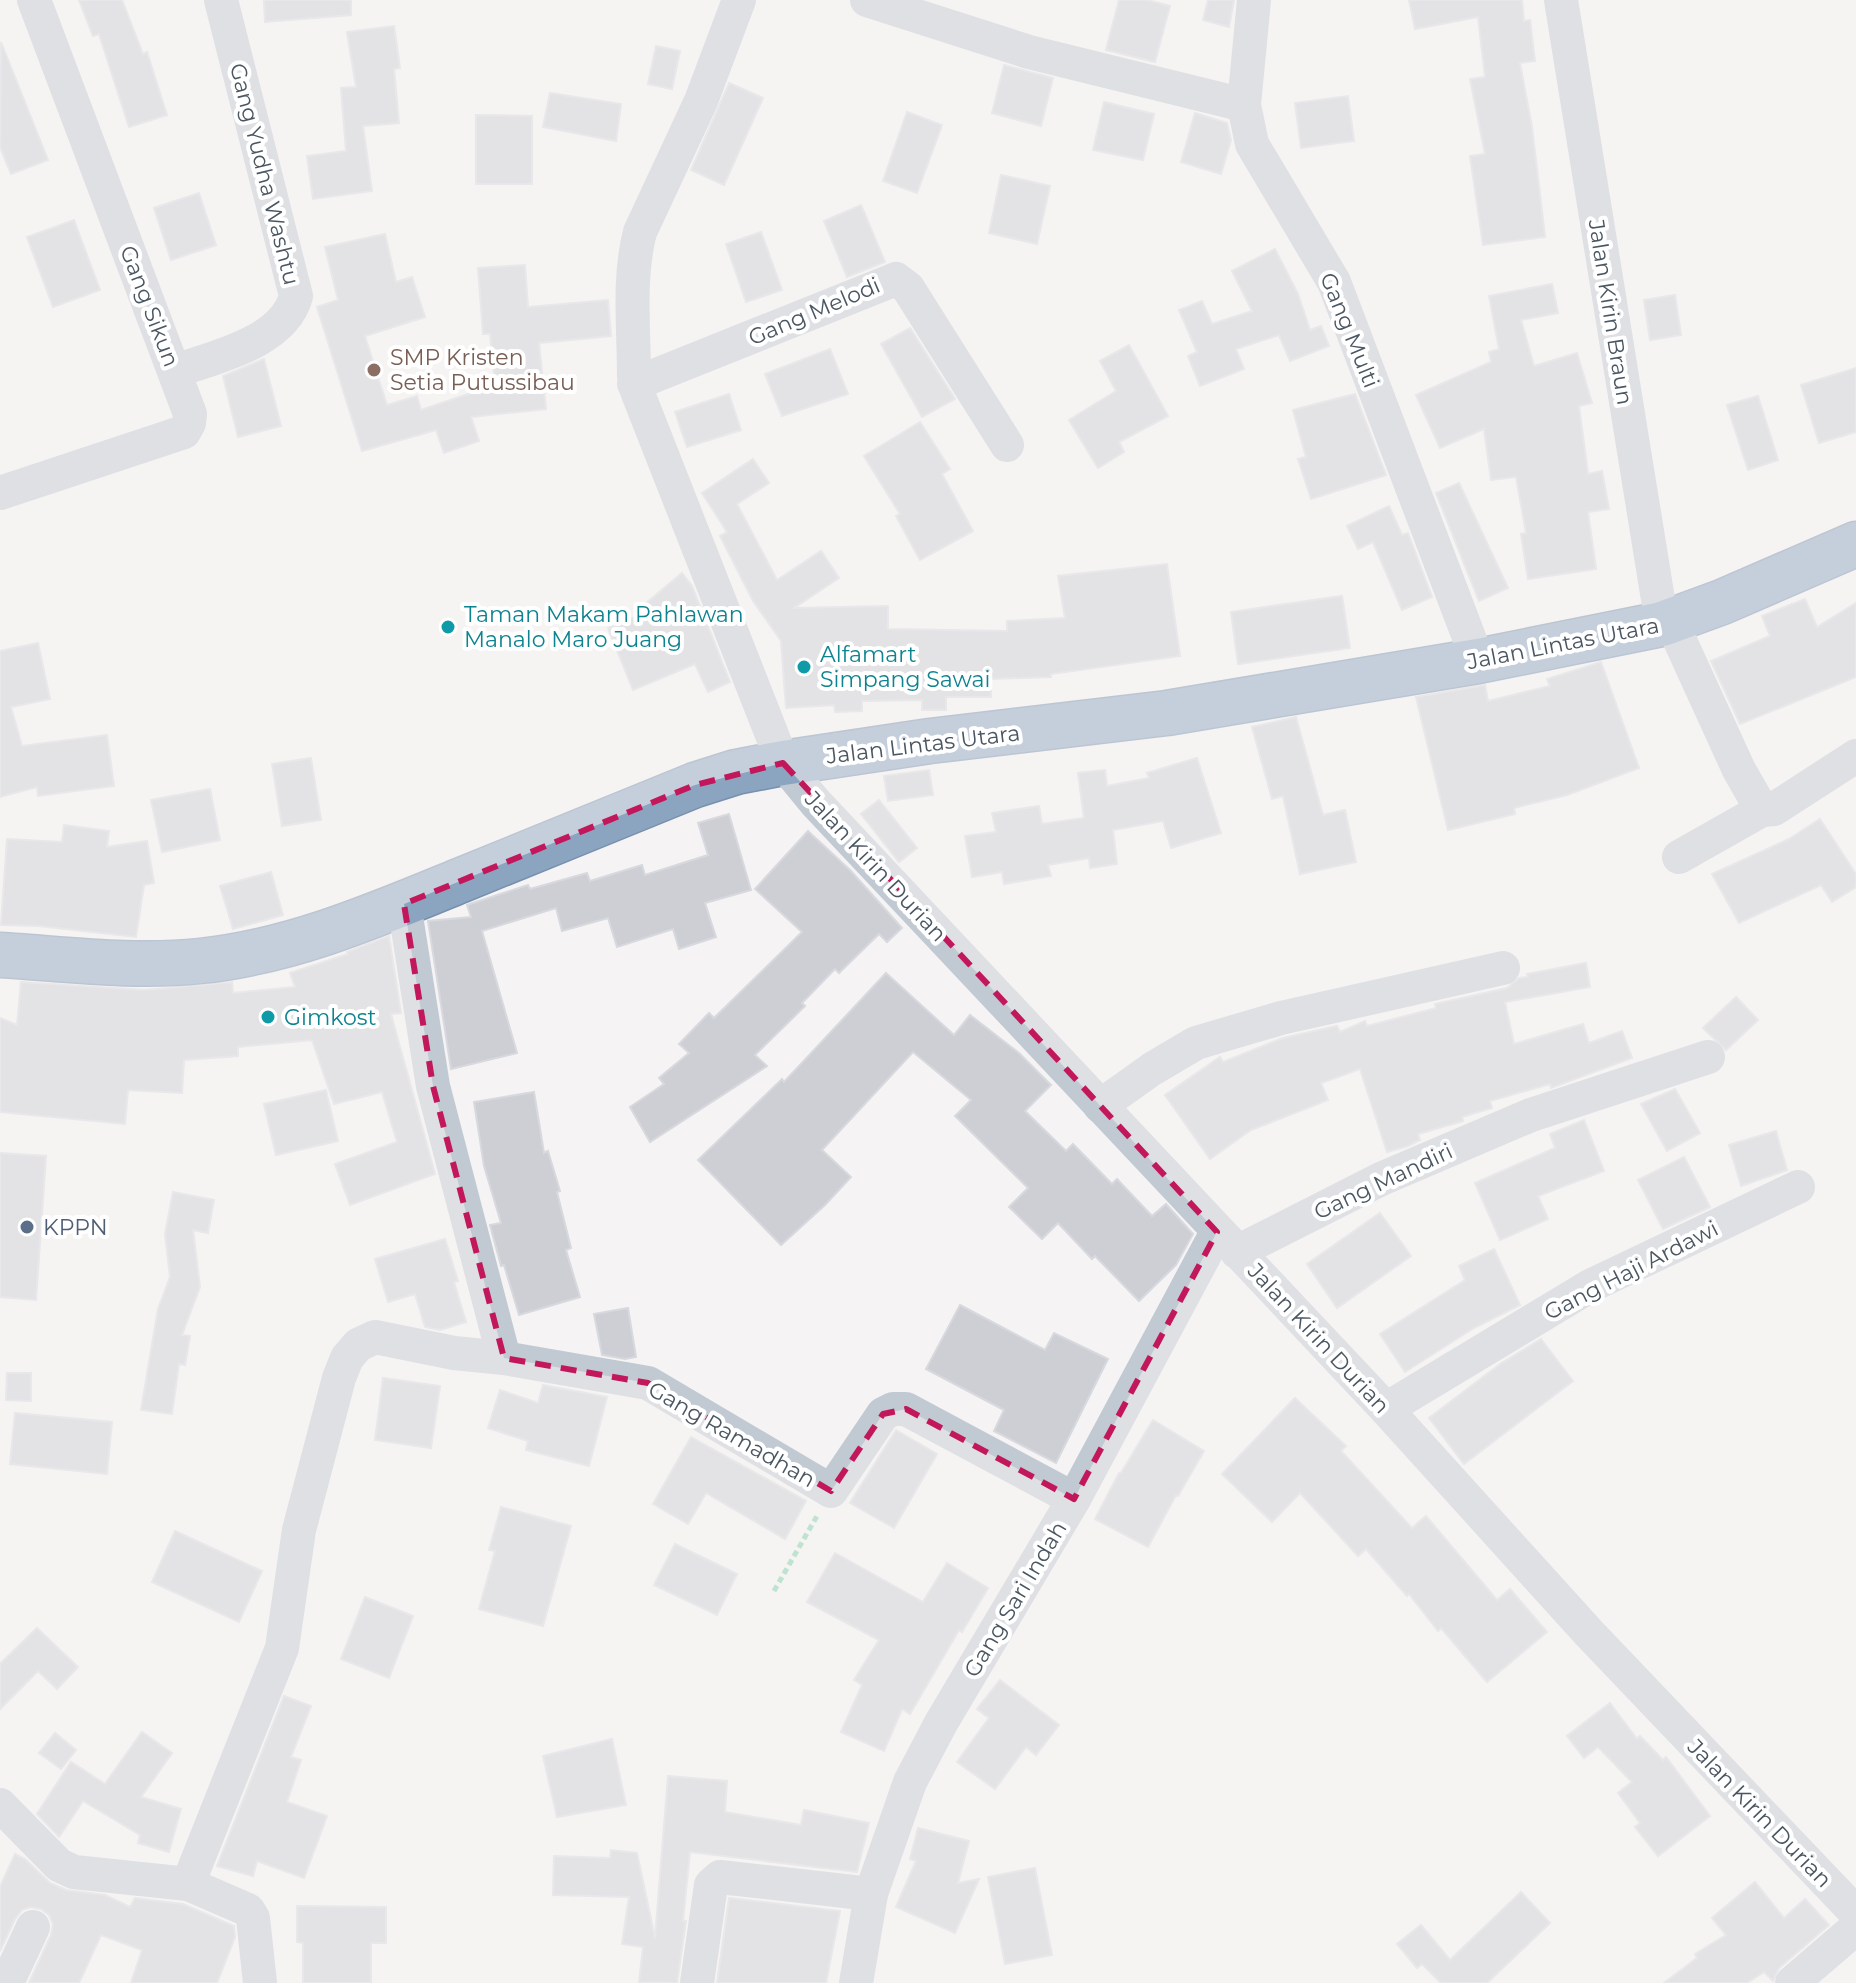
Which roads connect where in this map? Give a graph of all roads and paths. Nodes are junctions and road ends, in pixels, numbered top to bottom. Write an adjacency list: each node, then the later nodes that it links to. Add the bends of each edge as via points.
1 (34, 0): 8 (street, Gang Sikun)
2 (221, 0): 8 (street, Gang Yudha Washtu, via 296,296 280,325 237,350)
3 (739, 0): 9 (street, via 701,101 640,232 633,283)
4 (867, 0): 7 (street, via 1029,52)
5 (1254, 0): 7 (street, Gang Multi)
6 (1561, 0): 13 (street, Jalan Kirin Braun)
7 (1244, 105): 14 (street, Gang Multi, via 1252,144 1334,282)
8 (175, 371): 11 (street, Gang Sikun, via 190,414 184,432)
9 (634, 380): 10 (street, Gang Melodi, via 896,279 908,288); 16 (street)
10 (1007, 445)
11 (0, 493)
12 (1856, 544): 13 (highway, Jalan Lintas Utara)
13 (1667, 622): 14 (highway, Jalan Lintas Utara); 17 (street, Jalan Kirin Braun)
14 (1478, 661): 16 (highway, Jalan Lintas Utara, via 1167,713)
15 (1856, 756): 17 (street, via 1774,809)
16 (783, 763): 19 (highway, Jalan Lintas Utara, via 695,785); 23 (street, Jalan Kirin Durian)
17 (1762, 810): 18 (street)
18 (1679, 857)
19 (404, 904): 20 (highway, Jalan Lintas Utara, via 252,953 201,961 153,964); 26 (street, via 440,1117)
20 (0, 955)
21 (1503, 968): 23 (street, via 1281,1018 1196,1043)
22 (1708, 1057): 25 (street, Gang Mandiri, via 1531,1115)
23 (1100, 1106): 25 (street, Jalan Kirin Durian)
24 (1798, 1187): 27 (street, Gang Haji Ardawi, via 1590,1286)
25 (1227, 1242): 27 (street, Jalan Kirin Durian); 29 (street, Gang Sari Indah)
26 (504, 1358): 28 (street, Gang Ramadhan, via 648,1383); 32 (street, Gang Ramadhan, via 375,1337 347,1358 299,1530 282,1648)
27 (1386, 1409): 34 (street, Jalan Kirin Durian, via 1588,1632)
28 (831, 1491): 29 (street, Gang Ramadhan, via 883,1414 906,1409); 30 (path)
29 (1074, 1499): 33 (street, Gang Sari Indah, via 910,1782)
30 (774, 1591)
31 (0, 1805): 32 (street, via 59,1865 74,1872)
32 (188, 1884): 38 (street, via 248,1910)
33 (871, 1894): 39 (street, via 720,1877 711,1885); 40 (street, Gang Sari Indah)
34 (1856, 1913)
35 (33, 1927): 37 (street)
36 (1856, 1928): 41 (street)
37 (7, 1983)
38 (260, 1983)
39 (697, 1983)
40 (856, 1983)
41 (1792, 1983)

